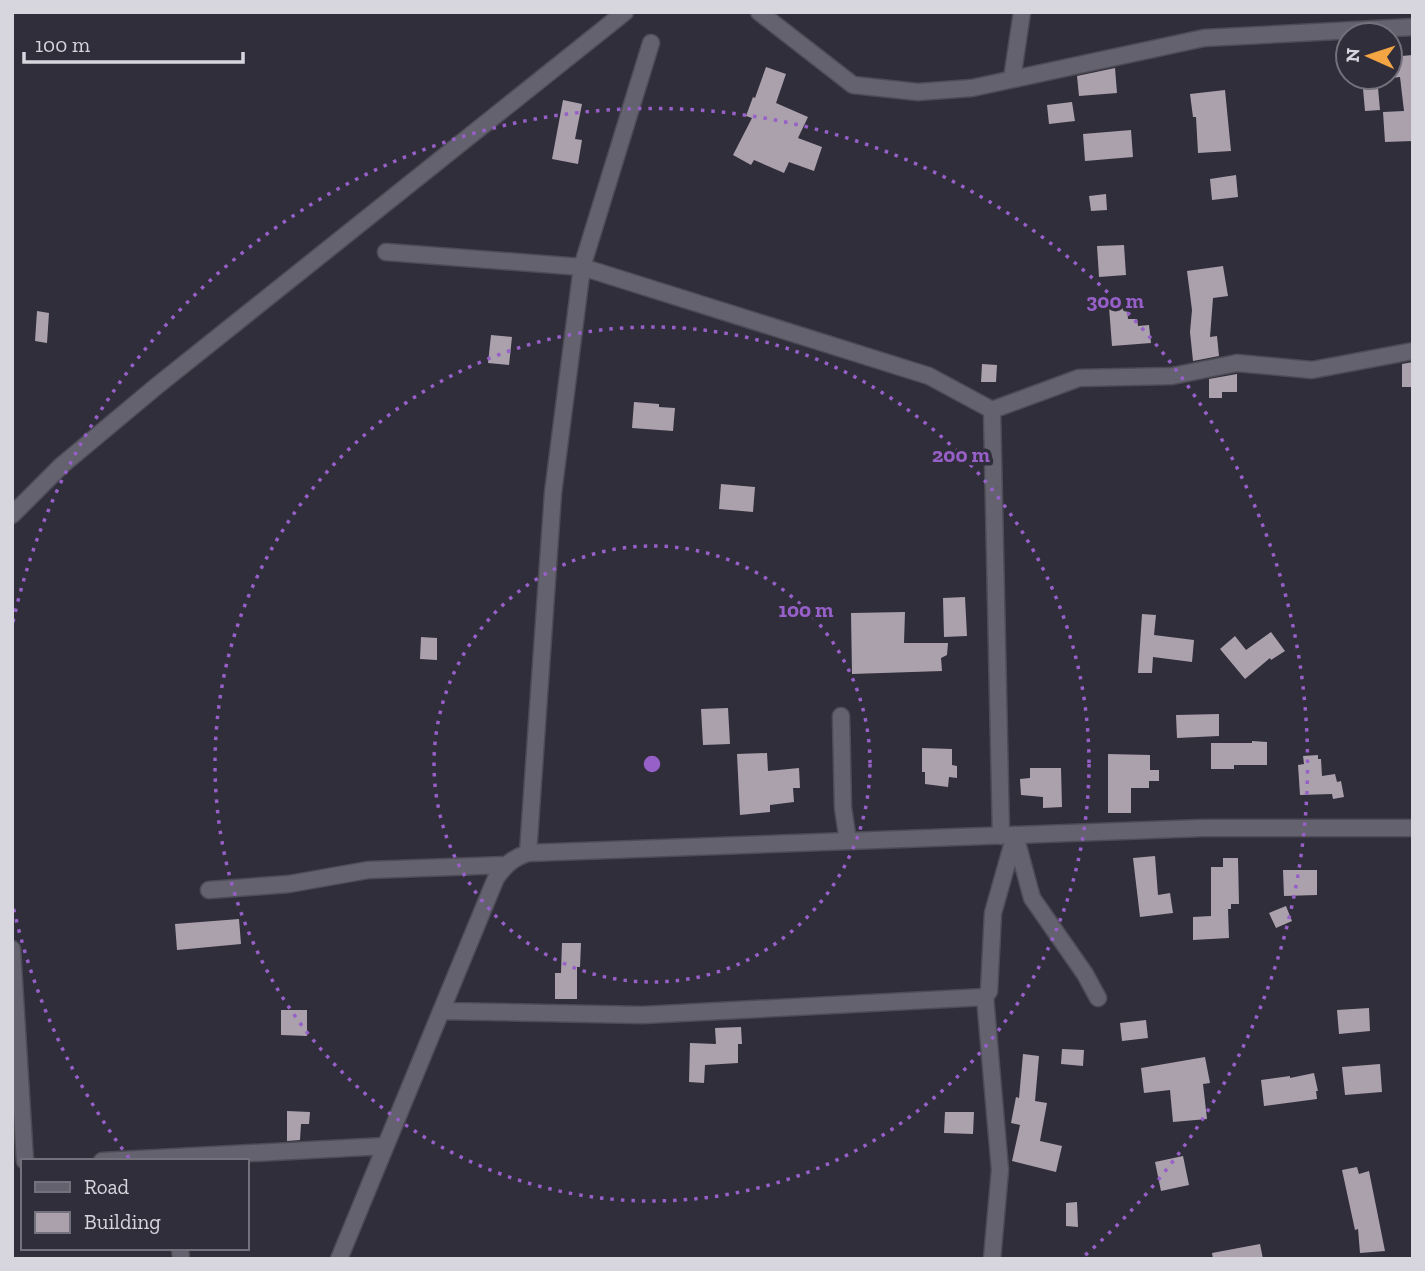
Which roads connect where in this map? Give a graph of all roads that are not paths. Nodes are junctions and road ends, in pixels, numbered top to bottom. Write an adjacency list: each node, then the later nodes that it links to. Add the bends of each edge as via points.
1 (625, 12): 11 (street, via 158,385 61,466)
2 (759, 12): 6 (street, via 853,85 918,92)
3 (1023, 12): 6 (street)
4 (1413, 27): 6 (street, via 1204,38)
5 (651, 43): 8 (street)
6 (1013, 79)
7 (386, 252): 8 (street)
8 (582, 267): 10 (street, via 929,376); 16 (street, via 553,493)
9 (1413, 351): 10 (street, via 1312,370 1237,363 1172,376 1080,377)
10 (992, 410): 14 (street)
11 (12, 515)
12 (841, 716): 15 (street)
13 (1413, 828): 14 (street, via 1203,828)
14 (1008, 835): 15 (street); 20 (street, via 993,913); 21 (street, via 1032,898)
15 (848, 841): 16 (street)
16 (528, 853): 17 (street)
17 (506, 865): 18 (street, via 368,870 289,884); 22 (street, via 496,878)
18 (209, 890)
19 (12, 949): 24 (street)
20 (985, 997): 22 (street, via 643,1015); 27 (street, via 1000,1170)
21 (1098, 998)
22 (441, 1011): 23 (street)
23 (385, 1146): 25 (street); 26 (street)
24 (24, 1159)
25 (140, 1159)
26 (338, 1259)
27 (992, 1259)

